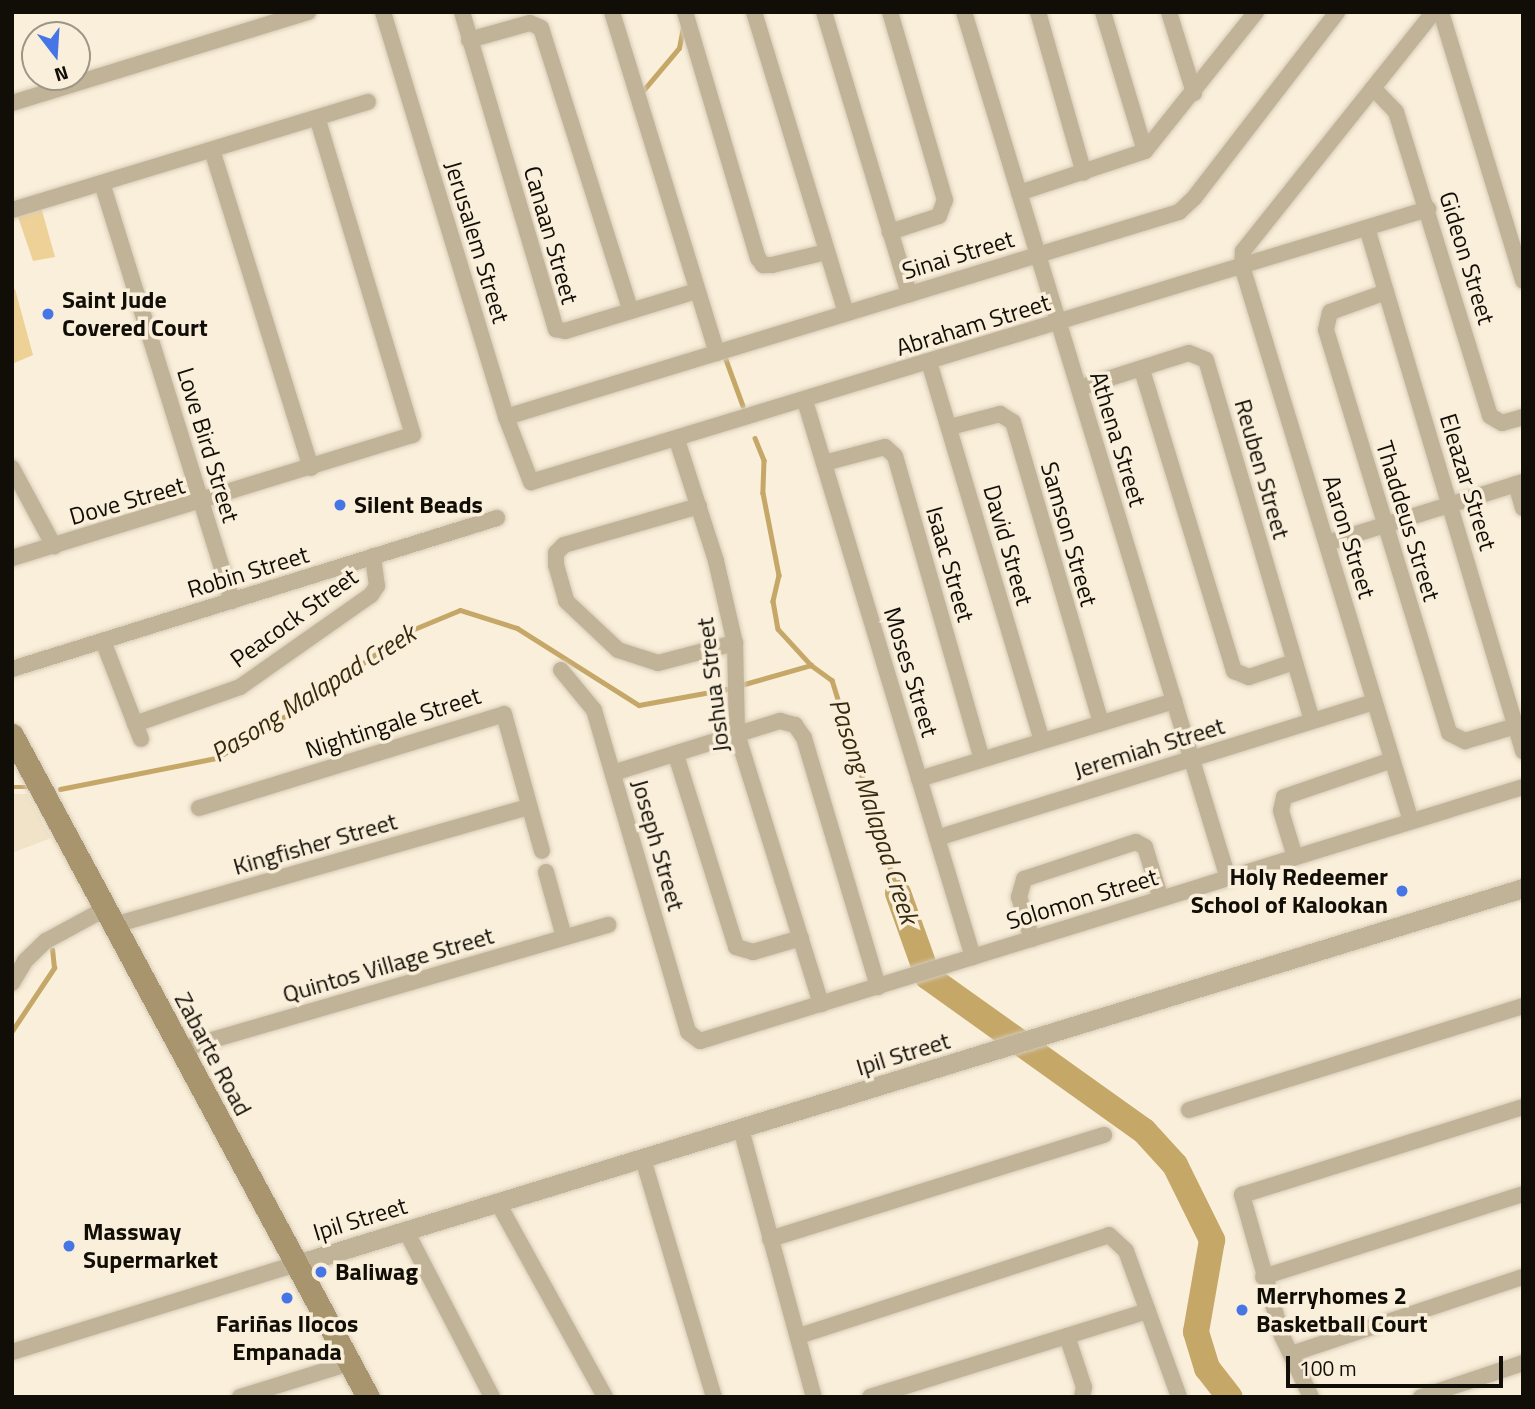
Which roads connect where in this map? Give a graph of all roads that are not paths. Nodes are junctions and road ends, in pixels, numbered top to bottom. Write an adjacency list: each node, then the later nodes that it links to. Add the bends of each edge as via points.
1 (308, 12): 21 (street)
2 (383, 12): 48 (street, Jerusalem Street)
3 (462, 12): 17 (street, Canaan Street)
4 (612, 12): 36 (street)
5 (685, 12): 32 (street, via 762,265)
6 (754, 12): 32 (street)
7 (824, 12): 31 (street)
8 (890, 12): 31 (street, via 946,200 939,216)
9 (964, 12): 27 (street, Athena Street)
10 (1038, 12): 25 (street)
11 (1104, 12): 24 (street)
12 (1169, 12): 19 (street)
13 (1256, 12): 19 (street)
14 (1337, 12): 33 (street, Sinai Street, via 1187,206)
15 (1434, 12): 18 (street)
16 (1441, 12): 35 (street)
17 (469, 40): 39 (street, via 530,23 541,28); 39 (street, Canaan Street, via 556,329 565,331)
18 (1373, 88): 28 (street, Gideon Street, via 1396,113); 34 (street, via 1243,251)
19 (1194, 93): 24 (street)
20 (368, 102): 22 (street)
21 (12, 103)
22 (317, 118): 23 (street); 53 (street, Dove Street, via 413,435)
23 (212, 149): 26 (street); 53 (street)
24 (1145, 151): 25 (street)
25 (1084, 173): 27 (street)
26 (102, 183): 29 (street); 56 (street, Love Bird Street)
27 (1019, 193): 33 (street, Athena Street)
28 (1428, 209): 30 (street, Abraham Street); 47 (street, Gideon Street, via 1490,416 1502,423)
29 (12, 210)
30 (1367, 228): 34 (street, Abraham Street); 37 (street, Eleazar Street)
31 (890, 232): 38 (street)
32 (826, 252): 40 (street)
33 (1038, 254): 38 (street, Sinai Street); 41 (street, Athena Street)
34 (1242, 266): 41 (street, Abraham Street); 62 (street, Aaron Street)
35 (1523, 281)
36 (698, 291): 39 (street, Canaan Street); 42 (street)
37 (1386, 292): 57 (street, Eleazar Street); 61 (street, Thaddeus Street, via 1336,309 1324,323)
38 (909, 294): 40 (street, Sinai Street)
39 (631, 311)
40 (846, 313): 42 (street, Sinai Street)
41 (1059, 323): 43 (street, Abraham Street); 45 (street, Athena Street)
42 (717, 353): 48 (street, Sinai Street)
43 (929, 362): 46 (street, Abraham Street); 49 (street, David Street)
44 (1142, 370): 45 (street, Reuben Street); 69 (street, via 1234,671 1249,677); 69 (street, Reuben Street, via 1189,353 1206,360)
45 (1079, 388): 72 (street, Athena Street)
46 (805, 401): 50 (street, Abraham Street); 51 (street, Moses Street)
47 (1523, 417)
48 (506, 418): 54 (street, Jerusalem Street)
49 (950, 427): 75 (street, Samson Street, via 1000,414 1013,422); 79 (street, David Street)
50 (677, 440): 54 (street, Abraham Street); 58 (street, Joshua Street)
51 (824, 463): 83 (street, Isaac Street, via 885,447 895,456); 86 (street, Moses Street)
52 (12, 468): 63 (street)
53 (311, 468): 56 (street, Dove Street)
54 (531, 482)
55 (1519, 483): 57 (street); 59 (street)
56 (201, 502): 63 (street, Dove Street); 66 (street, Love Bird Street)
57 (1451, 504): 61 (street); 76 (street, Eleazar Street)
58 (699, 506): 68 (street, Joshua Street); 68 (street, via 564,545 556,553 555,565 566,601 618,650 658,663)
59 (1523, 508)
60 (497, 518): 64 (street, Robin Street)
61 (1385, 525): 62 (street); 76 (street, Thaddeus Street, via 1449,733 1465,741)
62 (1327, 543): 73 (street, Aaron Street)
63 (54, 546): 65 (street, Dove Street)
64 (373, 556): 66 (street, Robin Street); 67 (street, Peacock Street, via 377,586 371,595 240,687 138,731)
65 (12, 558)
66 (232, 601): 67 (street, Robin Street)
67 (103, 641): 70 (street, Robin Street)
68 (735, 643): 77 (street, Joshua Street)
69 (1294, 662): 74 (street, Reuben Street)
70 (12, 669)
71 (561, 670): 85 (street, Joseph Street, via 594,710)
72 (1174, 701): 75 (street); 82 (street, Athena Street)
73 (1374, 702): 74 (street, Jeremiah Street); 84 (street, Aaron Street)
74 (1312, 721): 82 (street, Jeremiah Street)
75 (1101, 723): 79 (street)
76 (1516, 726): 80 (street, Eleazar Street)
77 (737, 734): 81 (street); 101 (street, Joshua Street); 105 (street, via 780,722 795,725 804,738)
78 (12, 735): 98 (main road, Zabarte Road)
79 (1042, 741): 83 (street)
80 (1523, 751)
81 (676, 755): 85 (street); 101 (street, via 736,947 753,952)
82 (1192, 758): 91 (street, Jeremiah Street); 95 (street, Athena Street)
83 (982, 759): 86 (street)
84 (1392, 761): 90 (street, Aaron Street); 93 (street, via 1284,796 1280,806)
85 (615, 772): 108 (street, Joseph Street, via 684,1019)
86 (919, 779): 91 (street, Moses Street)
87 (1523, 786): 90 (street, Solomon Street)
88 (529, 807): 89 (street, Nightingale Street, via 506,717 498,714); 92 (street, Nightingale Street); 98 (street, Kingfisher Street)
89 (200, 808)
90 (1411, 821): 93 (street, Solomon Street)
91 (937, 838): 103 (street, Moses Street)
92 (542, 851)
93 (1295, 857): 95 (street, Solomon Street)
94 (546, 872): 100 (street)
95 (1228, 878): 97 (street, Solomon Street)
96 (1523, 888): 112 (street, Ipil Street)
97 (1161, 899): 102 (street, Solomon Street); 102 (street, via 1145,847 1136,842 1024,879 1018,897)
98 (109, 917): 104 (street, Kingfisher Street, via 46,941 25,961); 109 (main road, Zabarte Road)
99 (608, 925): 100 (street, Quintos Village Street)
100 (564, 937): 109 (street, Quintos Village Street)
101 (801, 938): 106 (street, Joshua Street)
102 (1032, 939): 103 (street, Solomon Street)
103 (973, 957): 105 (street, Solomon Street)
104 (12, 983)
105 (878, 987): 106 (street, Solomon Street)
106 (821, 1004): 108 (street, Solomon Street)
107 (1523, 1006): 111 (street)
108 (695, 1040)
109 (181, 1049): 119 (main road, Zabarte Road)
110 (1523, 1107): 120 (street, via 1242,1195)
111 (1189, 1110)
112 (741, 1129): 114 (street, Ipil Street); 118 (street)
113 (1104, 1135): 118 (street)
114 (643, 1159): 116 (street, Ipil Street); 133 (street)
115 (1523, 1194): 120 (street)
116 (498, 1203): 117 (street, Ipil Street); 132 (street)
117 (406, 1231): 119 (street, Ipil Street); 131 (street)
118 (771, 1239): 123 (street)
119 (297, 1264): 125 (street); 127 (main road, Zabarte Road)
120 (1263, 1277): 126 (street)
121 (1523, 1277): 126 (street)
122 (1148, 1311): 123 (street, via 1126,1251 1116,1237 1102,1236); 124 (street); 137 (street)
123 (799, 1336): 134 (street)
124 (1067, 1336): 135 (street); 136 (street)
125 (12, 1352)
126 (1291, 1354): 138 (street)
127 (350, 1363): 129 (street); 130 (main road, Zabarte Road)
128 (1523, 1363): 139 (street)
129 (240, 1397)
130 (368, 1397)
131 (492, 1397)
132 (605, 1397)
133 (714, 1397)
134 (814, 1397)
135 (870, 1397)
136 (1082, 1397)
137 (1180, 1397)
138 (1311, 1397)
139 (1421, 1397)

